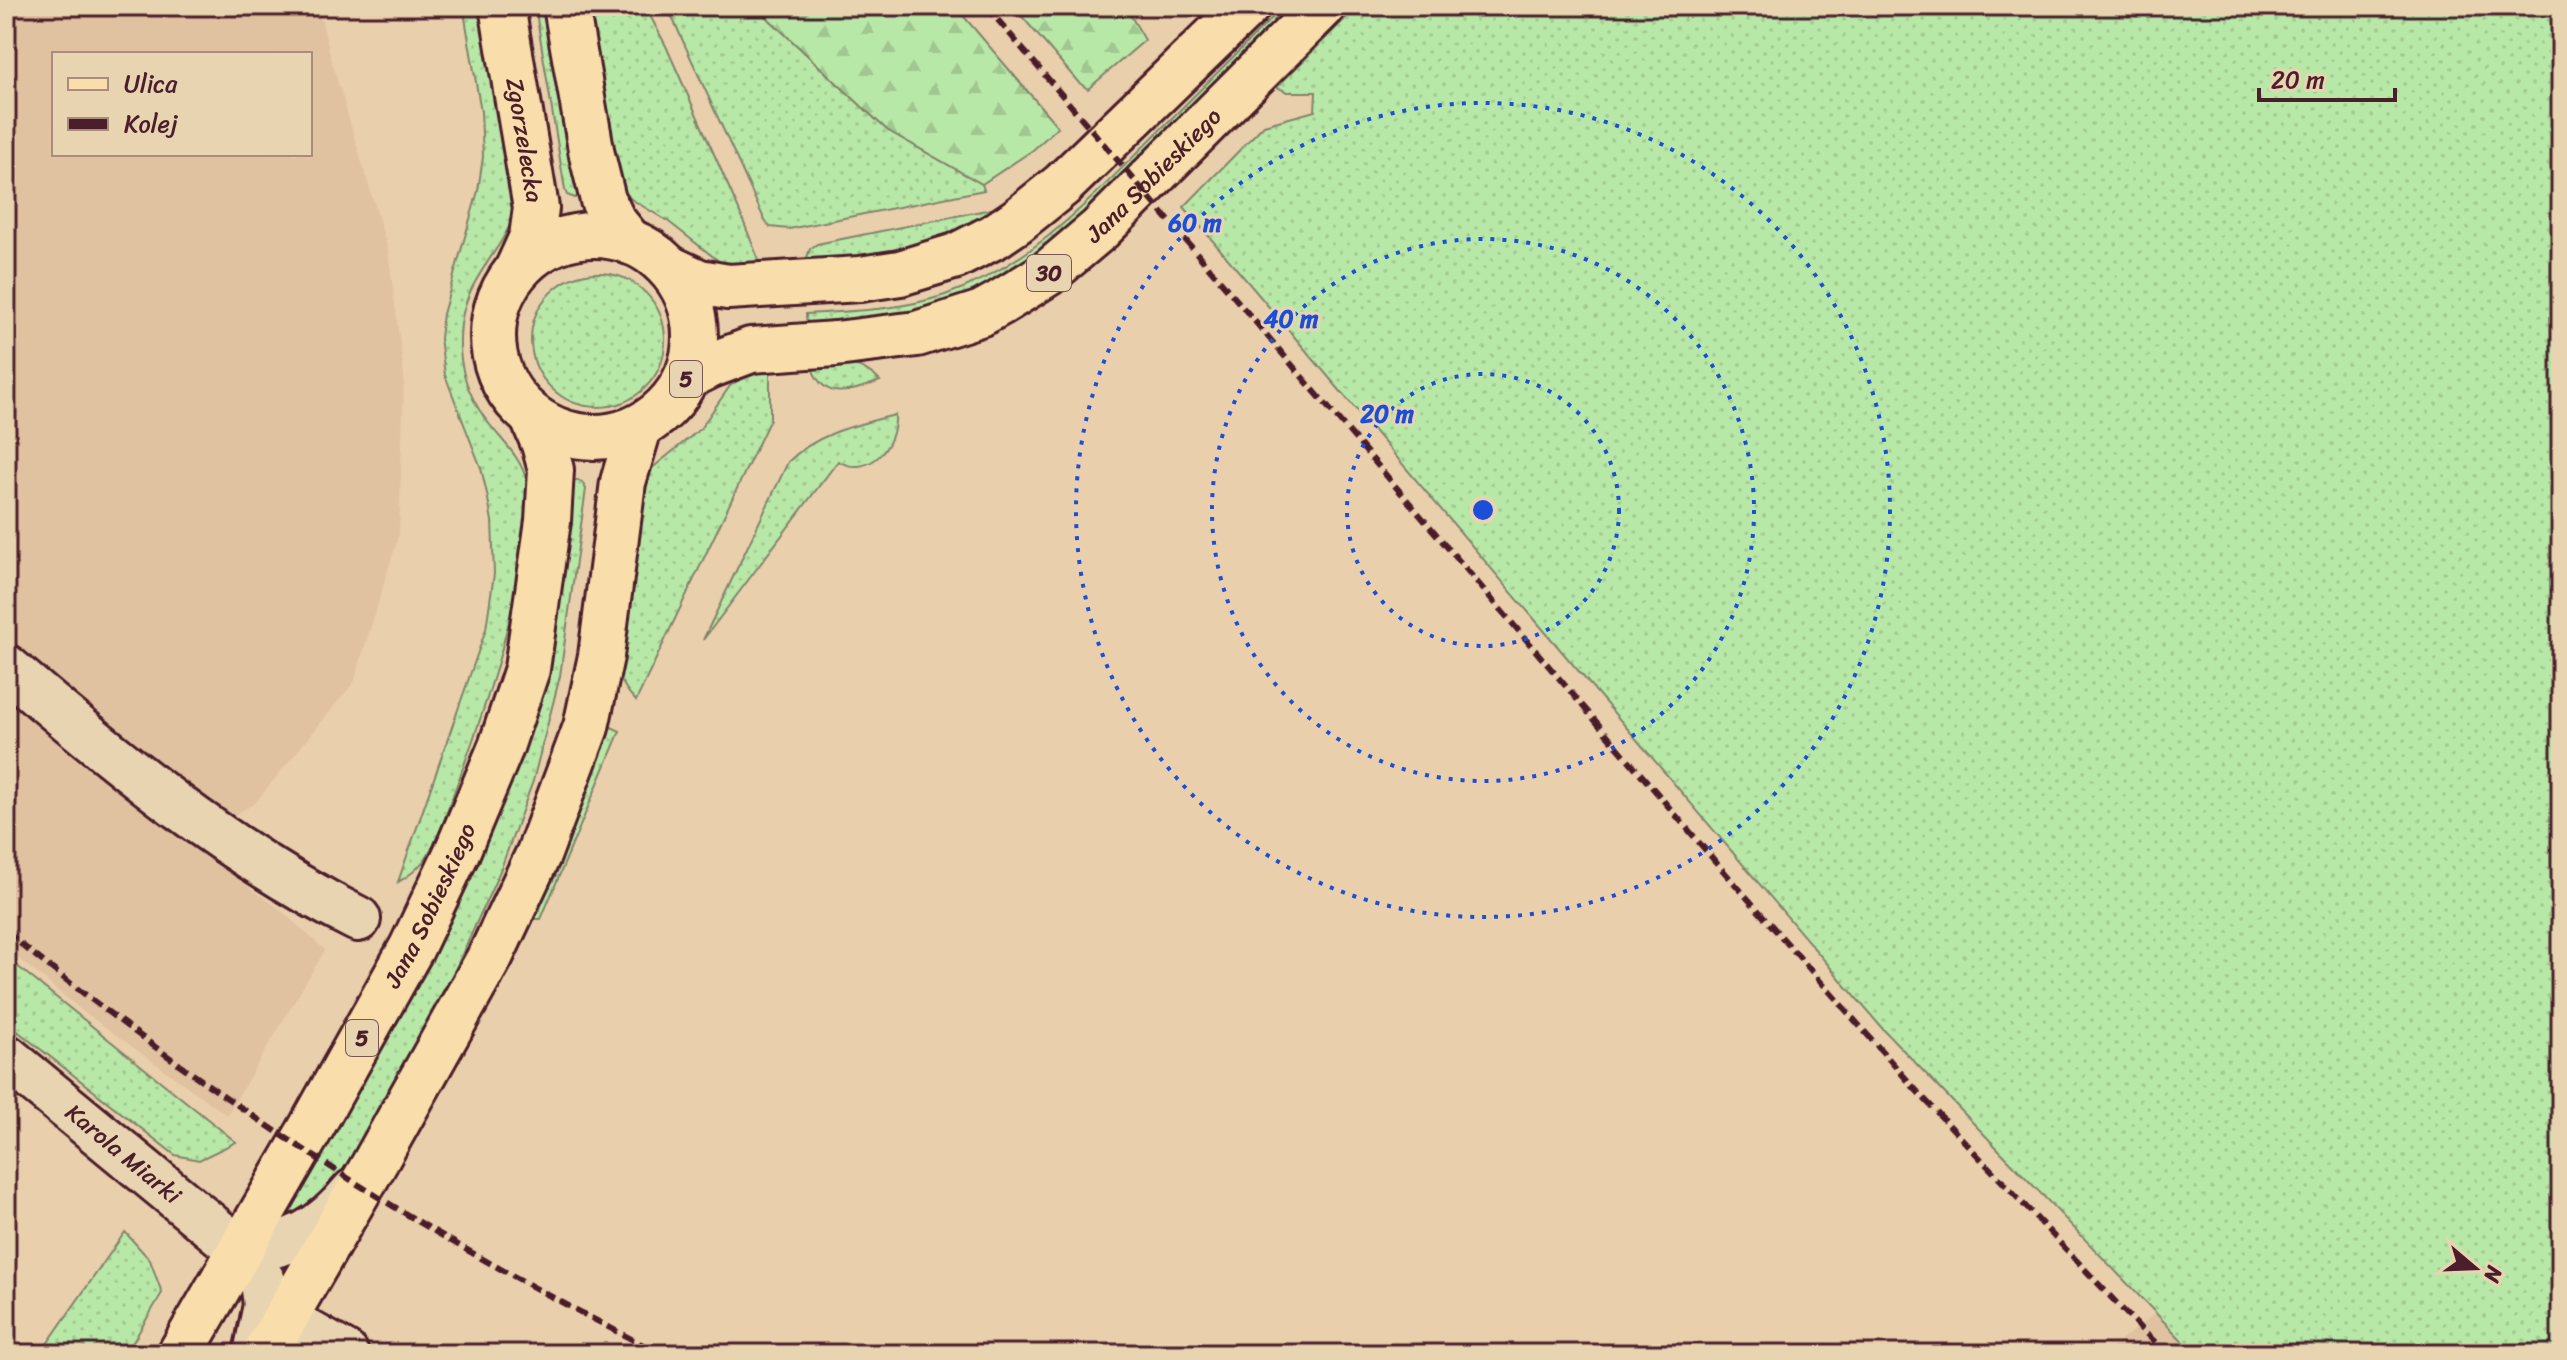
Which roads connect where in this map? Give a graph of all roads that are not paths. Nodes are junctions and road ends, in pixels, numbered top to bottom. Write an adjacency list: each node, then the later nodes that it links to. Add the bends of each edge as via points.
1 (502, 6): 7 (main road, Zgorzelecka / 5, via 536,208 532,237)
2 (566, 6): 5 (main road, 5, via 603,200)
3 (1247, 6): 6 (main road, 30, via 1062,185 1006,228 956,256 860,279 728,287 699,282)
4 (1323, 6): 8 (main road, Jana Sobieskiego / 30, via 1100,229 1048,273 1000,303 917,334 751,350)
5 (630, 242): 6 (main road, 5); 7 (main road, 5, via 606,236 557,242)
6 (669, 268): 8 (main road, 5, via 685,292 694,320 695,349)
7 (517, 270): 9 (main road, 5, via 502,293 493,347 513,398)
8 (687, 377): 10 (main road, 5, via 675,398)
9 (533, 418): 10 (main road, 5, via 566,434 603,437); 15 (main road, Jana Sobieskiego / 5, via 551,470 548,521 527,669 501,747 412,947)
10 (639, 428): 14 (main road, via 623,482 601,656 586,727 539,853 491,955)
11 (6, 667): 12 (street, via 208,830)
12 (358, 919)
13 (6, 1057): 15 (street, Karola Miarki)
14 (373, 1166): 15 (street, via 346,1200 307,1234 268,1249); 16 (main road)
15 (240, 1250): 17 (main road, Jana Sobieskiego / 5); 18 (street, Karola Miarki, via 263,1281 266,1305)
16 (274, 1336): 19 (street)
17 (180, 1354)
18 (256, 1354)
19 (346, 1354)

